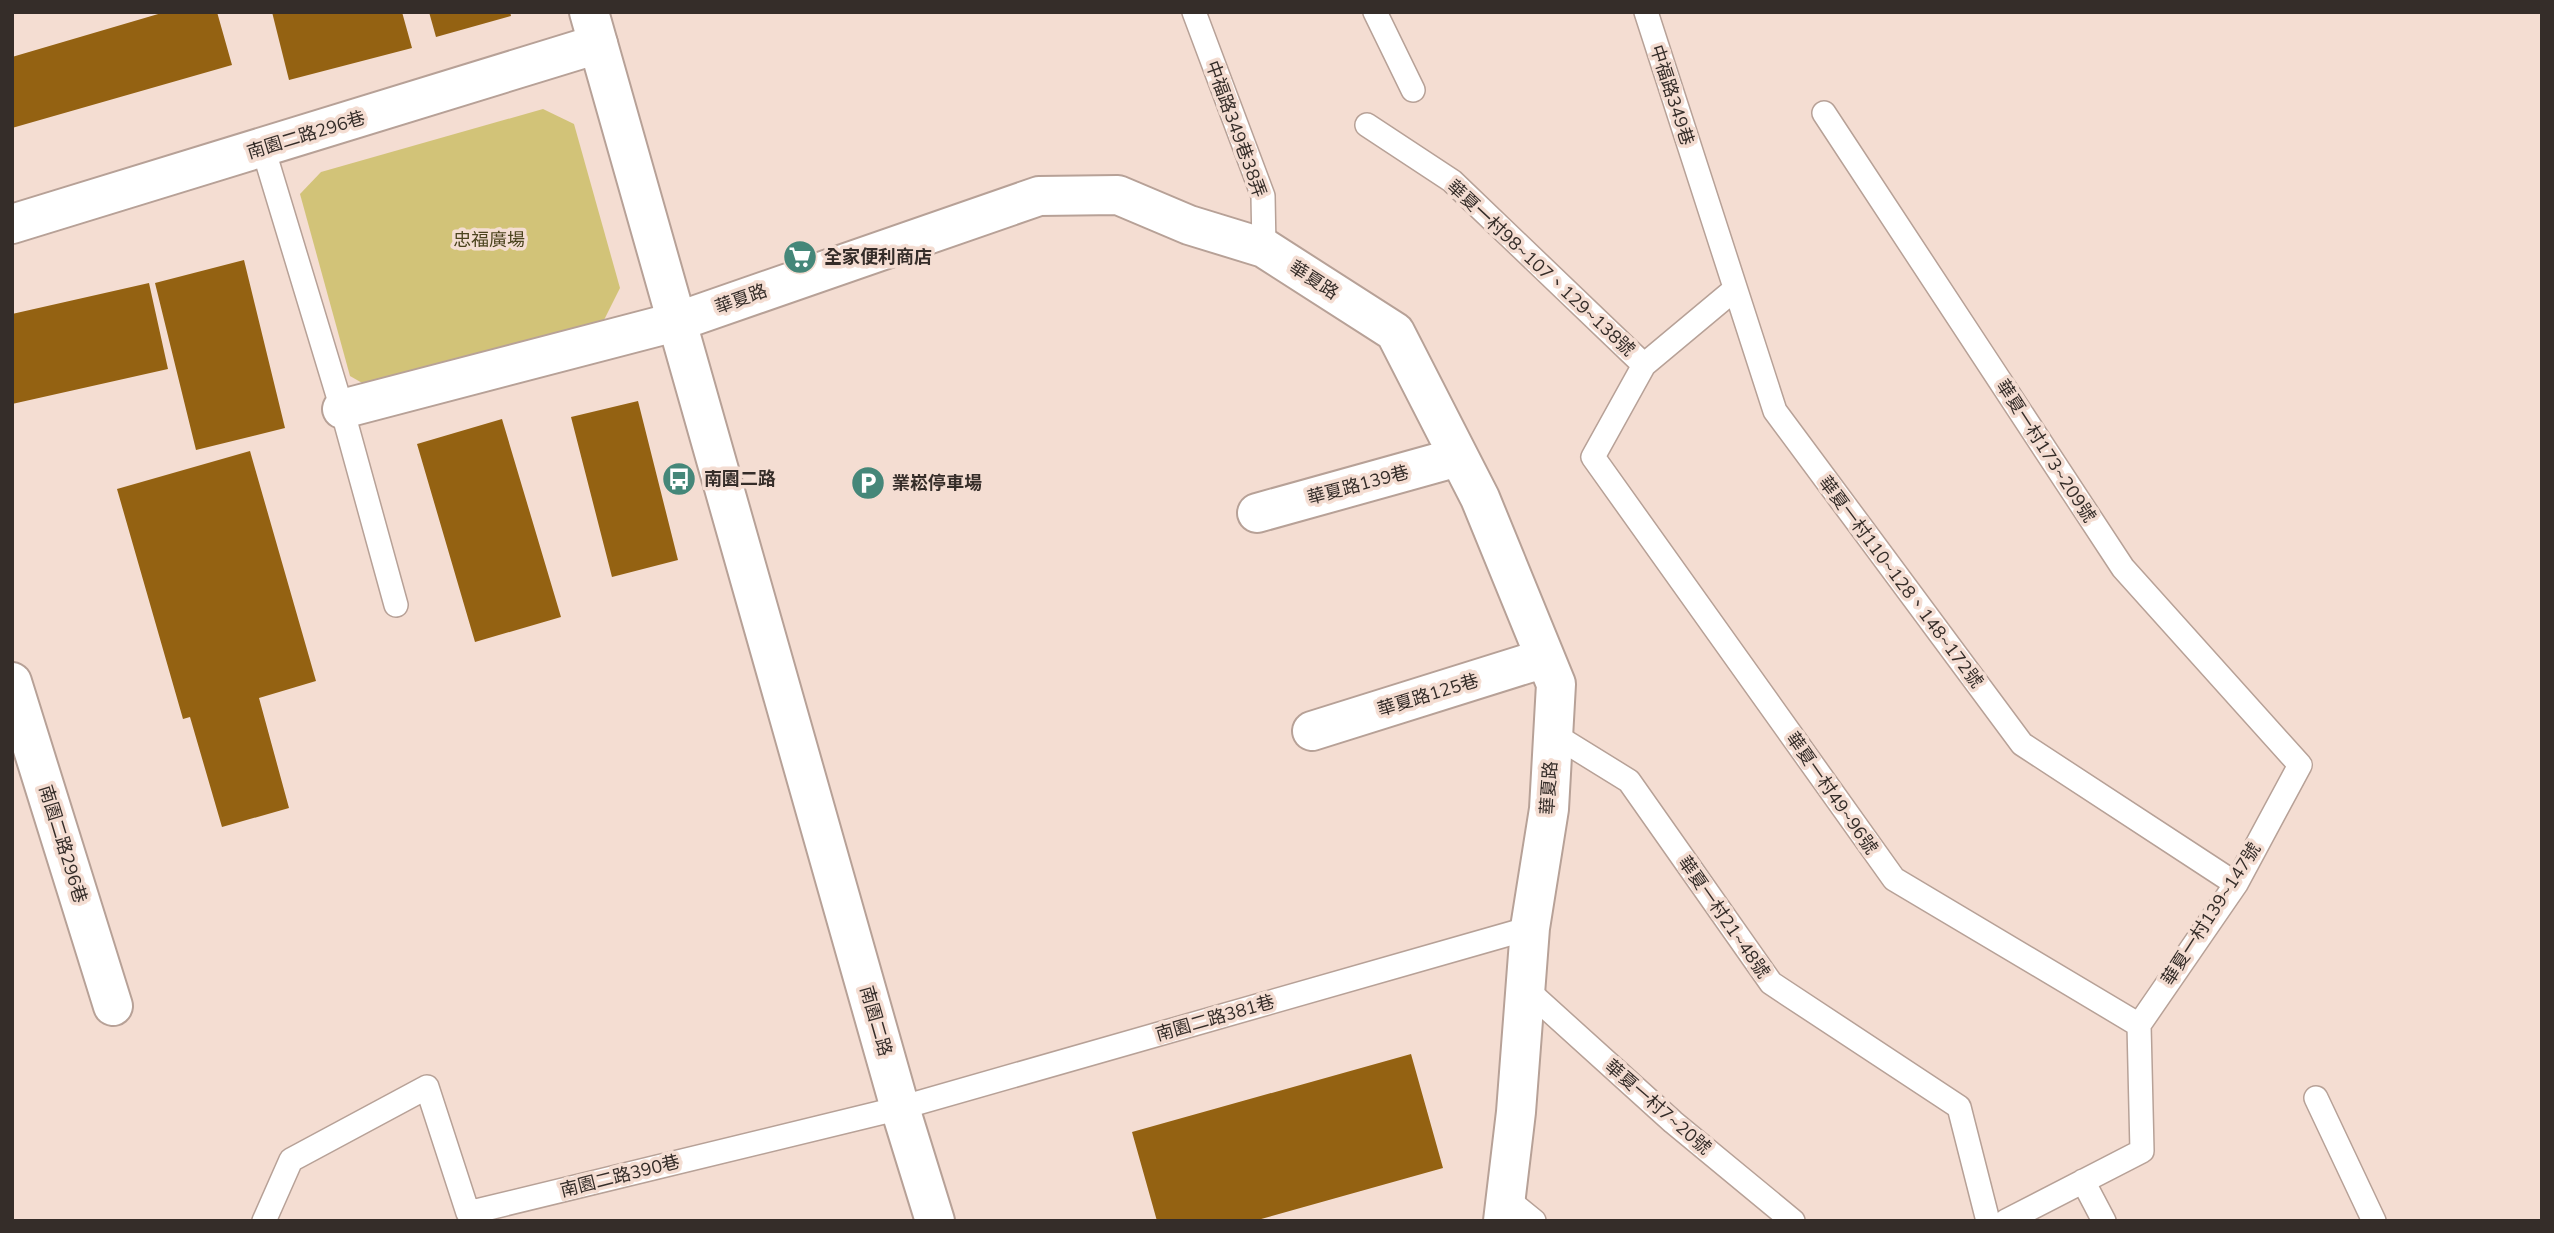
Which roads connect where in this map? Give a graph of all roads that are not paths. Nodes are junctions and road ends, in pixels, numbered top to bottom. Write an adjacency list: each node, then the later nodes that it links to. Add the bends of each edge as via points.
1 (1194, 12): 11 (lane, 中福路349巷38弄, via 1263,196)
2 (1375, 12): 5 (lane)
3 (1646, 12): 9 (lane, 中福路349巷)
4 (594, 28): 8 (street, 南園二路296巷); 13 (street, 南園二路)
5 (1413, 90)
6 (1824, 113): 23 (lane, 華夏一村173~209號, via 2123,568)
7 (1367, 125): 14 (lane, 華夏一村98~107、129~138號, via 1452,181)
8 (263, 148): 10 (street, 南園二路296巷); 15 (lane)
9 (1699, 178): 12 (lane, 華夏一村110~128、148~172號)
10 (12, 224)
11 (1264, 248): 13 (street, 華夏路, via 1189,225 1118,195 1039,196); 16 (street, 華夏路, via 1395,331)
12 (1735, 289): 14 (lane); 24 (lane, 華夏一村110~128、148~172號, via 1775,411 2022,744)
13 (679, 321): 15 (street, 華夏路); 30 (street, 南園二路)
14 (1644, 365): 28 (lane, 華夏一村49~96號, via 1593,457 1894,879)
15 (342, 409): 18 (lane)
16 (1458, 457): 17 (street, 華夏路139巷); 19 (street, 華夏路, via 1480,498)
17 (1257, 513)
18 (396, 605)
19 (1545, 658): 21 (street, 華夏路125巷); 22 (street, 華夏路, via 1556,684)
20 (12, 682): 27 (street, 南園二路296巷)
21 (1312, 731)
22 (1553, 734): 25 (street, 華夏路, via 1549,809); 36 (lane, 華夏一村21~48號, via 1629,781 1771,984 1959,1107)
23 (2301, 765): 24 (lane, 華夏一村139~147號)
24 (2236, 884): 28 (lane, 華夏一村139~147號)
25 (1530, 928): 26 (street, 華夏路); 30 (lane, 南園二路381巷)
26 (1526, 989): 32 (street, 華夏路); 35 (lane, 華夏一村7~20號, via 1673,1122)
27 (113, 1006)
28 (2139, 1025): 31 (lane, via 2142,1151)
29 (2316, 1098): 39 (lane)
30 (900, 1108): 33 (lane, 南園二路390巷, via 468,1213 427,1087 291,1160); 34 (street, 南園二路)
31 (2083, 1181): 37 (lane); 38 (lane)
32 (1514, 1213)
33 (264, 1221)
34 (935, 1221)
35 (1793, 1221)
36 (1988, 1221)
37 (2006, 1221)
38 (2104, 1221)
39 (2374, 1221)

